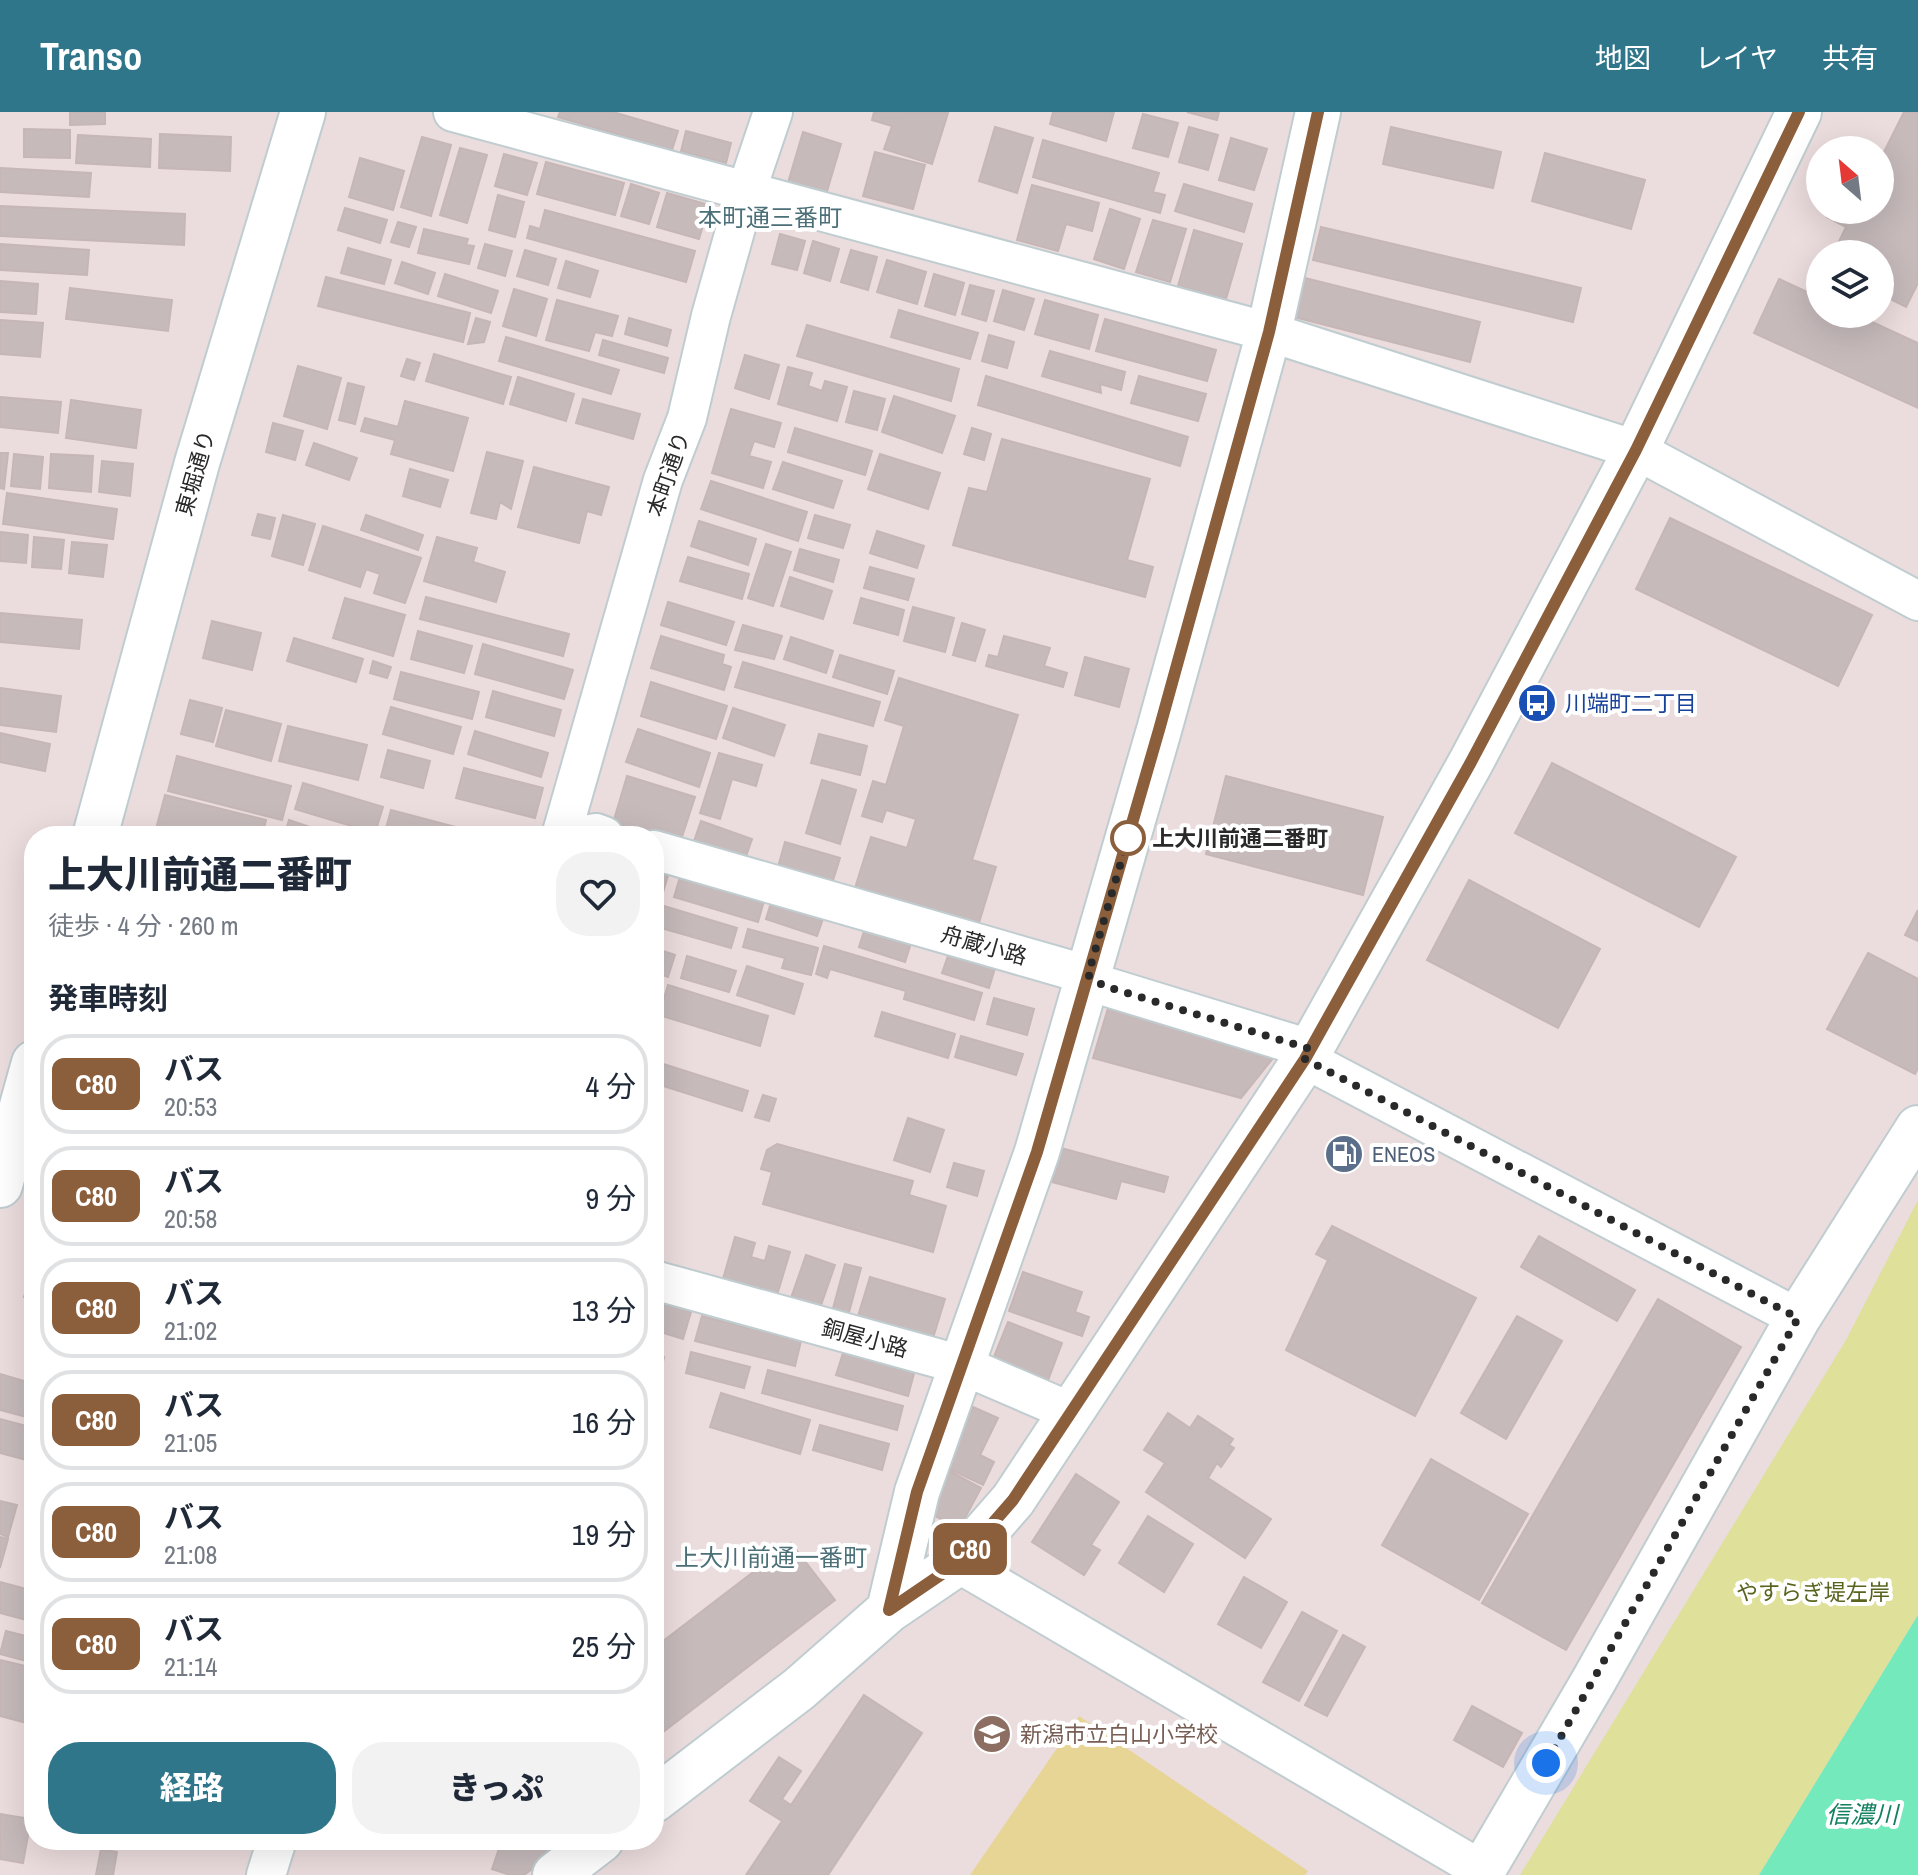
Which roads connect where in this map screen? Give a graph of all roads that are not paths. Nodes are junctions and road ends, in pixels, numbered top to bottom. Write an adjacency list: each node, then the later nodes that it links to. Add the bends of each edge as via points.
1 (303, 112): 10 (street, 東堀通り, via 197,463)
2 (453, 112): 6 (street)
3 (773, 112): 6 (street, 本町通り)
4 (1318, 112): 7 (street)
5 (1799, 112): 8 (street)
6 (746, 192): 7 (street); 11 (street, 本町通り, via 687,418 663,480)
7 (1269, 332): 8 (street); 13 (street)
8 (1636, 450): 9 (street); 14 (street)
9 (1918, 601)
10 (98, 826)
11 (564, 826)
12 (664, 853): 13 (street, 舟蔵小路)
13 (1088, 975): 14 (street, 舟蔵小路, via 1104,986); 20 (street, via 1037,1152)
14 (1308, 1054): 19 (street, 舟蔵小路); 21 (street)
15 (24, 1099): 17 (street)
16 (1918, 1128): 19 (street)
17 (0, 1185)
18 (664, 1283): 20 (street, 銅屋小路)
19 (1798, 1318): 27 (street)
20 (962, 1365): 21 (street, 銅屋小路); 23 (street, via 917,1492)
21 (1071, 1412): 22 (street, via 1013,1500)
22 (958, 1563): 23 (street); 27 (street)
23 (889, 1610): 24 (street, via 799,1689)
24 (664, 1792)
25 (274, 1850): 28 (street)
26 (588, 1850): 29 (street)
27 (1481, 1873)
28 (266, 1875)
29 (555, 1875)

